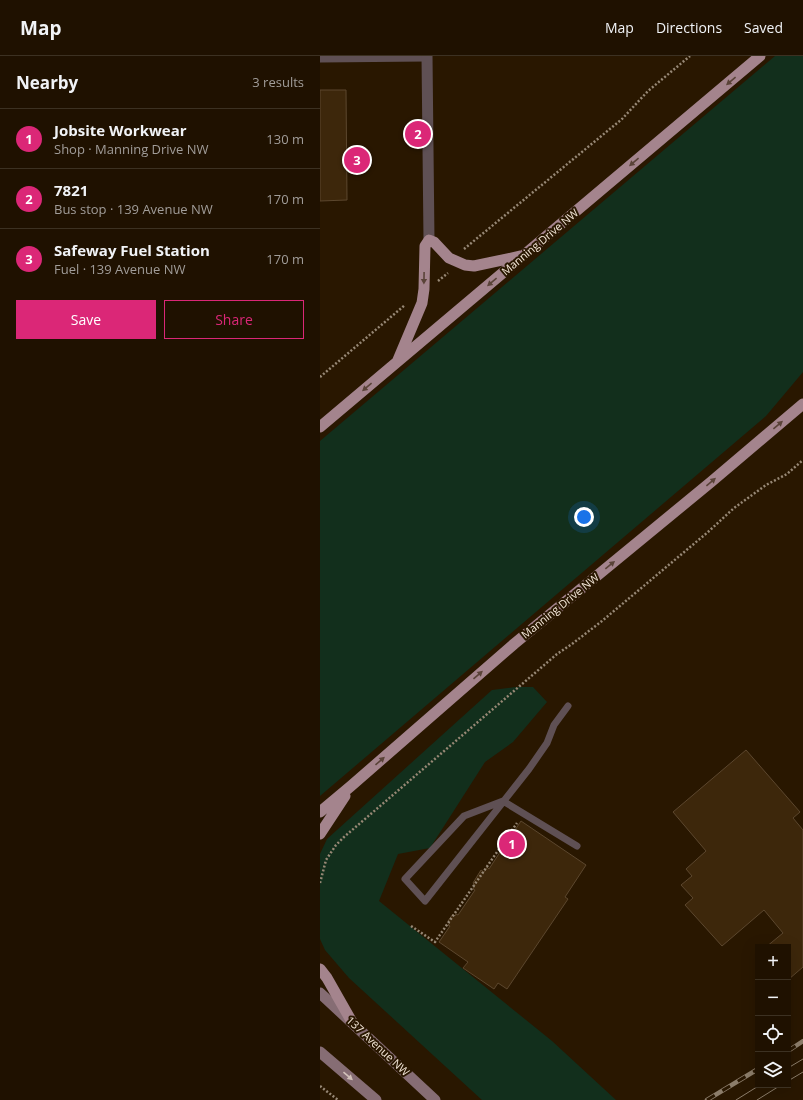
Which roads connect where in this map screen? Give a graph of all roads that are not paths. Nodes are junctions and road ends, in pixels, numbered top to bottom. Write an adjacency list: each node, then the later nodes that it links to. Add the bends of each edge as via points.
1 (760, 56): 7 (main road, Manning Drive NW, one-way to 7)
2 (343, 57): 3 (lane); 5 (lane)
3 (376, 57): 4 (lane)
4 (427, 57): 6 (street)
5 (320, 59)
6 (429, 240): 7 (main road, via 449,258 465,265 474,266); 8 (main road, one-way to 8, via 425,246 422,303)
7 (524, 255): 8 (main road, Manning Drive NW, one-way to 8)
8 (397, 362): 10 (main road, Manning Drive NW, one-way to 10)
9 (803, 404): 12 (main road, Manning Drive NW, one-way to 9, via 514,644)
10 (320, 427)
11 (568, 706): 13 (lane, via 554,725 547,743)
12 (351, 786): 14 (main road, Manning Drive NW); 15 (main road)
13 (503, 801): 13 (lane, via 449,870 425,901 405,879 464,816); 16 (lane)
14 (320, 812)
15 (320, 834)
16 (576, 846)
17 (320, 970): 19 (main road)
18 (320, 993): 19 (main road, 137 Avenue NW)
19 (352, 1022): 22 (main road, 137 Avenue NW)
20 (320, 1052): 21 (main road, one-way to 21)
21 (376, 1100)
22 (435, 1100)

